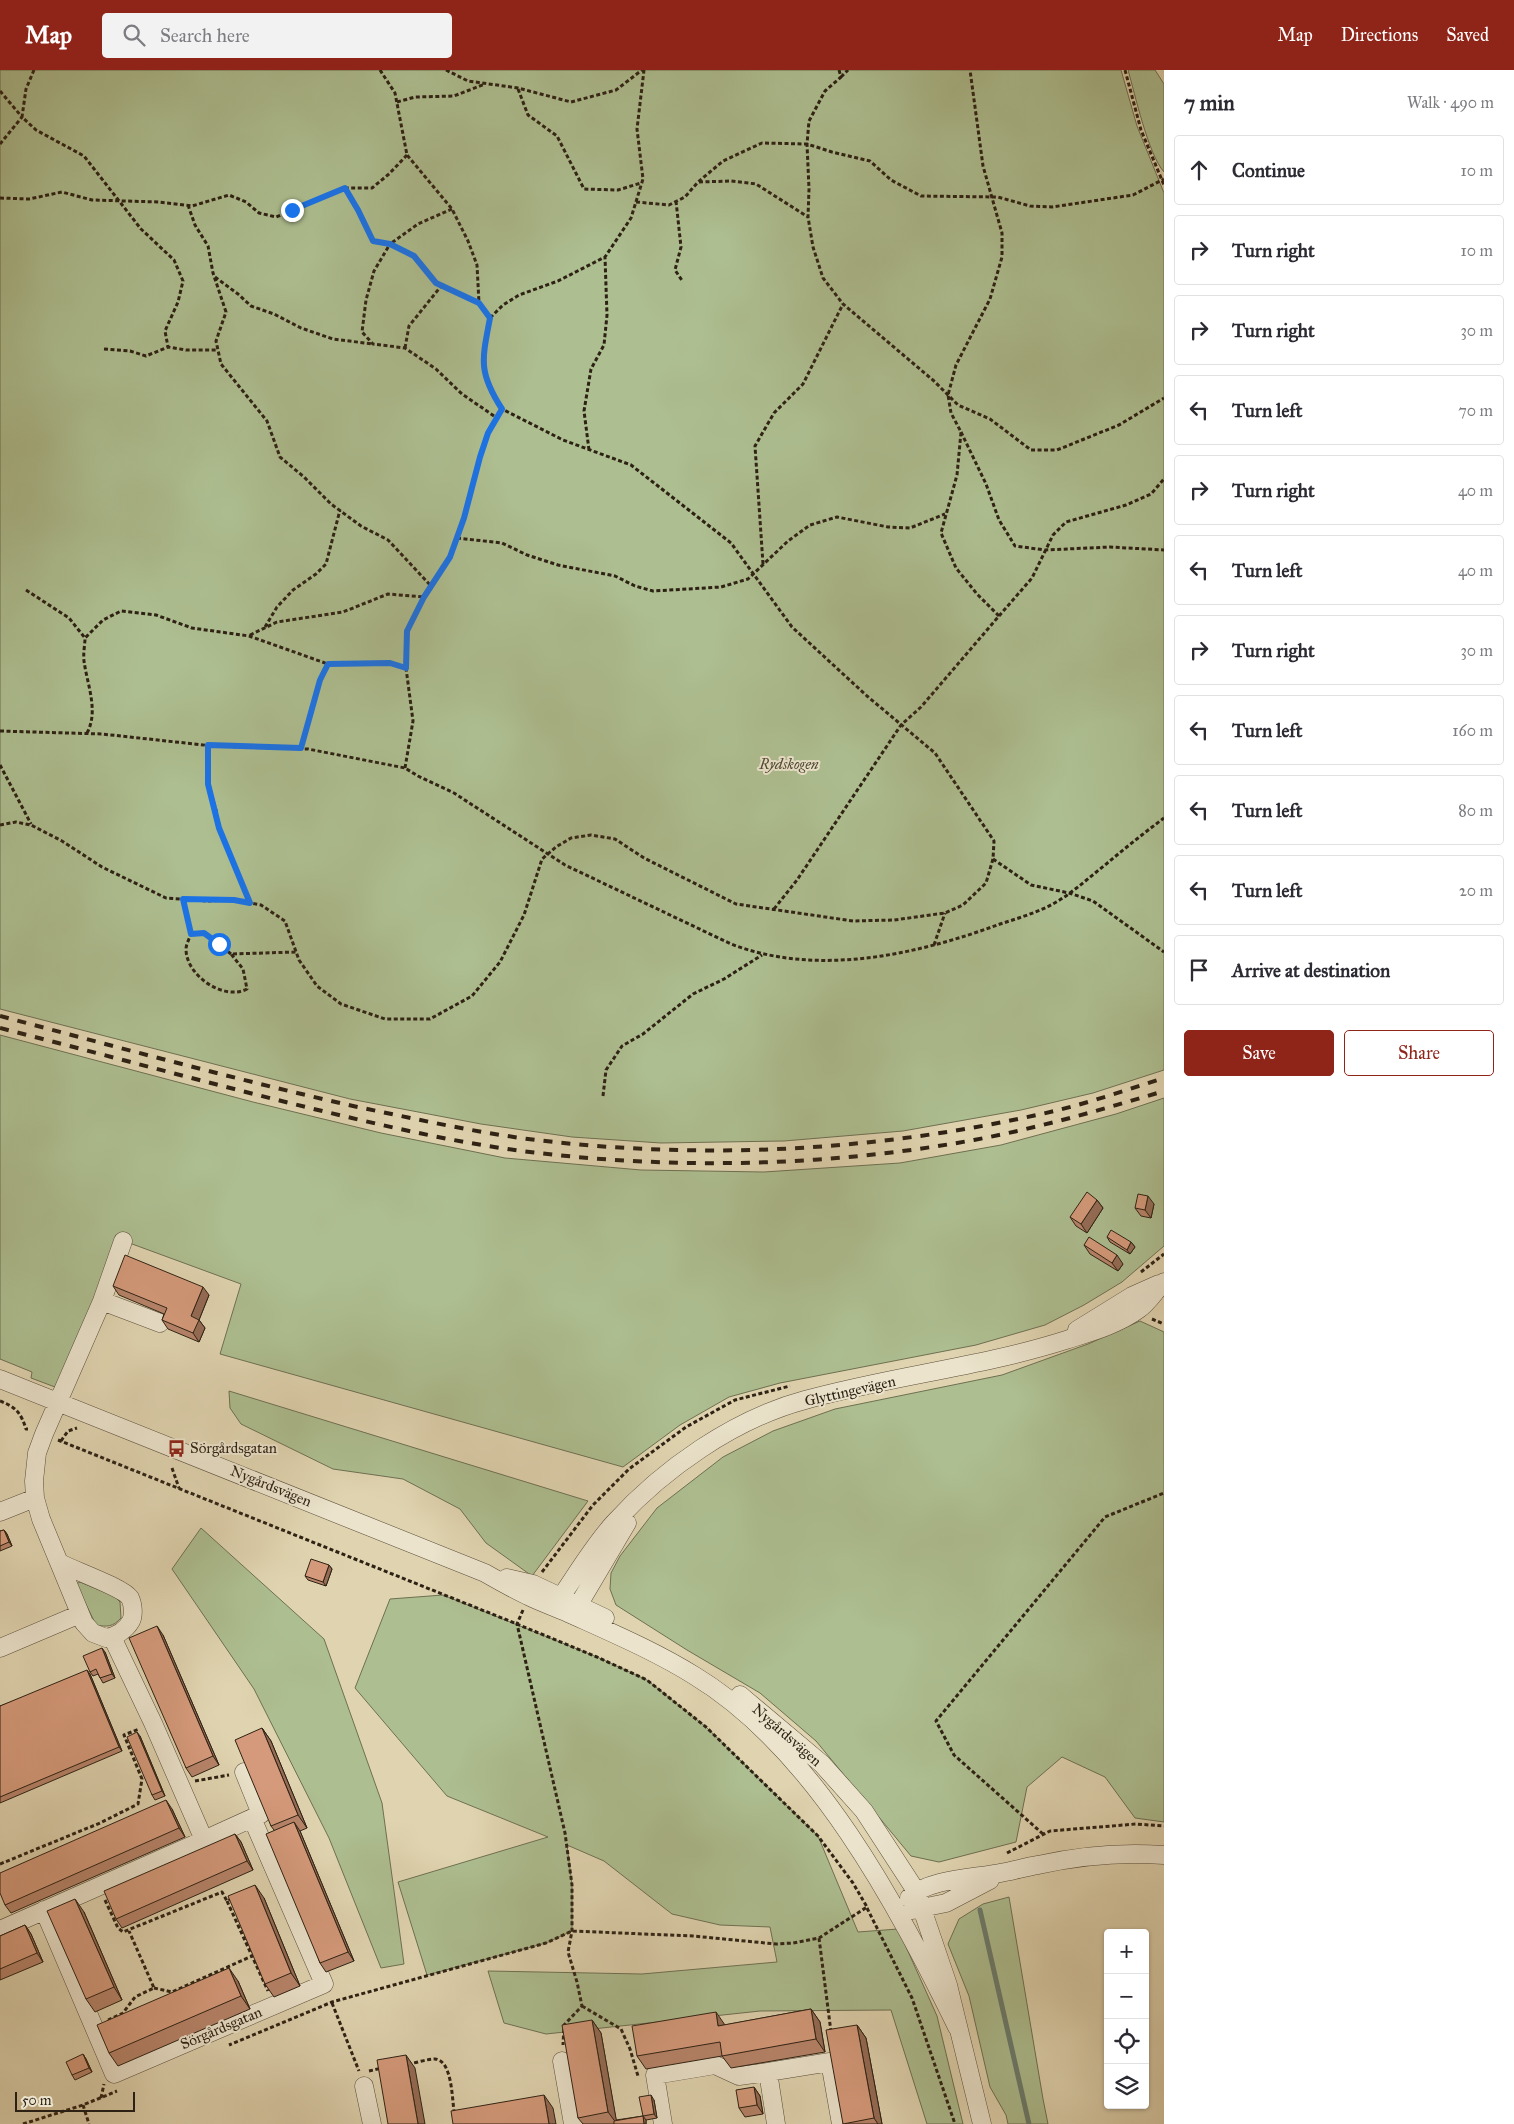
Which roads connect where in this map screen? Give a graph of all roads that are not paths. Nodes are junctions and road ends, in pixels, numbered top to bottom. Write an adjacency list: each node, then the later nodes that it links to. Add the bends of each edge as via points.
1 (123, 1241): 3 (street)
2 (1164, 1282): 7 (street, Glyttingevägen, via 1132,1296 1054,1344 990,1361 804,1400 762,1416 690,1456)
3 (102, 1301): 4 (street); 6 (street)
4 (160, 1323)
5 (0, 1379): 6 (street, Nygårdsvägen)
6 (58, 1401): 8 (street, via 44,1434 35,1468); 12 (street, Nygårdsvägen, via 484,1573 528,1596)
7 (663, 1478): 11 (street, Glyttingevägen, via 623,1527); 12 (street, Glyttingevägen, via 614,1523 588,1557)
8 (35, 1498): 9 (street); 10 (street)
9 (0, 1512)
10 (60, 1563): 13 (street); 15 (street, via 130,1597 132,1620 123,1631)
11 (596, 1574): 12 (street, Glyttingevägen); 14 (street, via 598,1601)
12 (568, 1604): 14 (street, Nygårdsvägen); 25 (street, Nygårdsvägen, via 697,1677 738,1708 790,1756 837,1817)
13 (80, 1614): 15 (street, via 98,1636); 16 (street)
14 (613, 1621): 22 (street, Nygårdsvägen, via 691,1662 746,1699 822,1764 864,1812)
15 (112, 1637): 19 (street)
16 (0, 1648)
17 (244, 1772): 18 (street, via 261,1814)
18 (252, 1818): 19 (street); 24 (street, Sörgårdsgatan, via 324,1984 114,2074)
19 (204, 1840): 24 (street)
20 (1164, 1855): 21 (street, via 1078,1858)
21 (1004, 1873): 22 (street); 23 (street, via 946,1903)
22 (916, 1891): 23 (street, Nygårdsvägen); 25 (street)
23 (923, 1909): 25 (street); 27 (street, Nygårdsvägen, via 948,1985)
24 (44, 1910): 26 (street)
25 (897, 1911): 27 (street, Nygårdsvägen)
26 (0, 1930)
27 (957, 2027): 36 (street, Nygårdsvägen)
28 (562, 2061): 32 (street)
29 (768, 2072): 33 (street, via 739,2076 715,2066 655,2075); 34 (street); 35 (street, via 830,2062)
30 (361, 2079): 31 (street)
31 (372, 2124)
32 (573, 2124)
33 (664, 2124)
34 (776, 2124)
35 (842, 2124)
36 (982, 2124)

